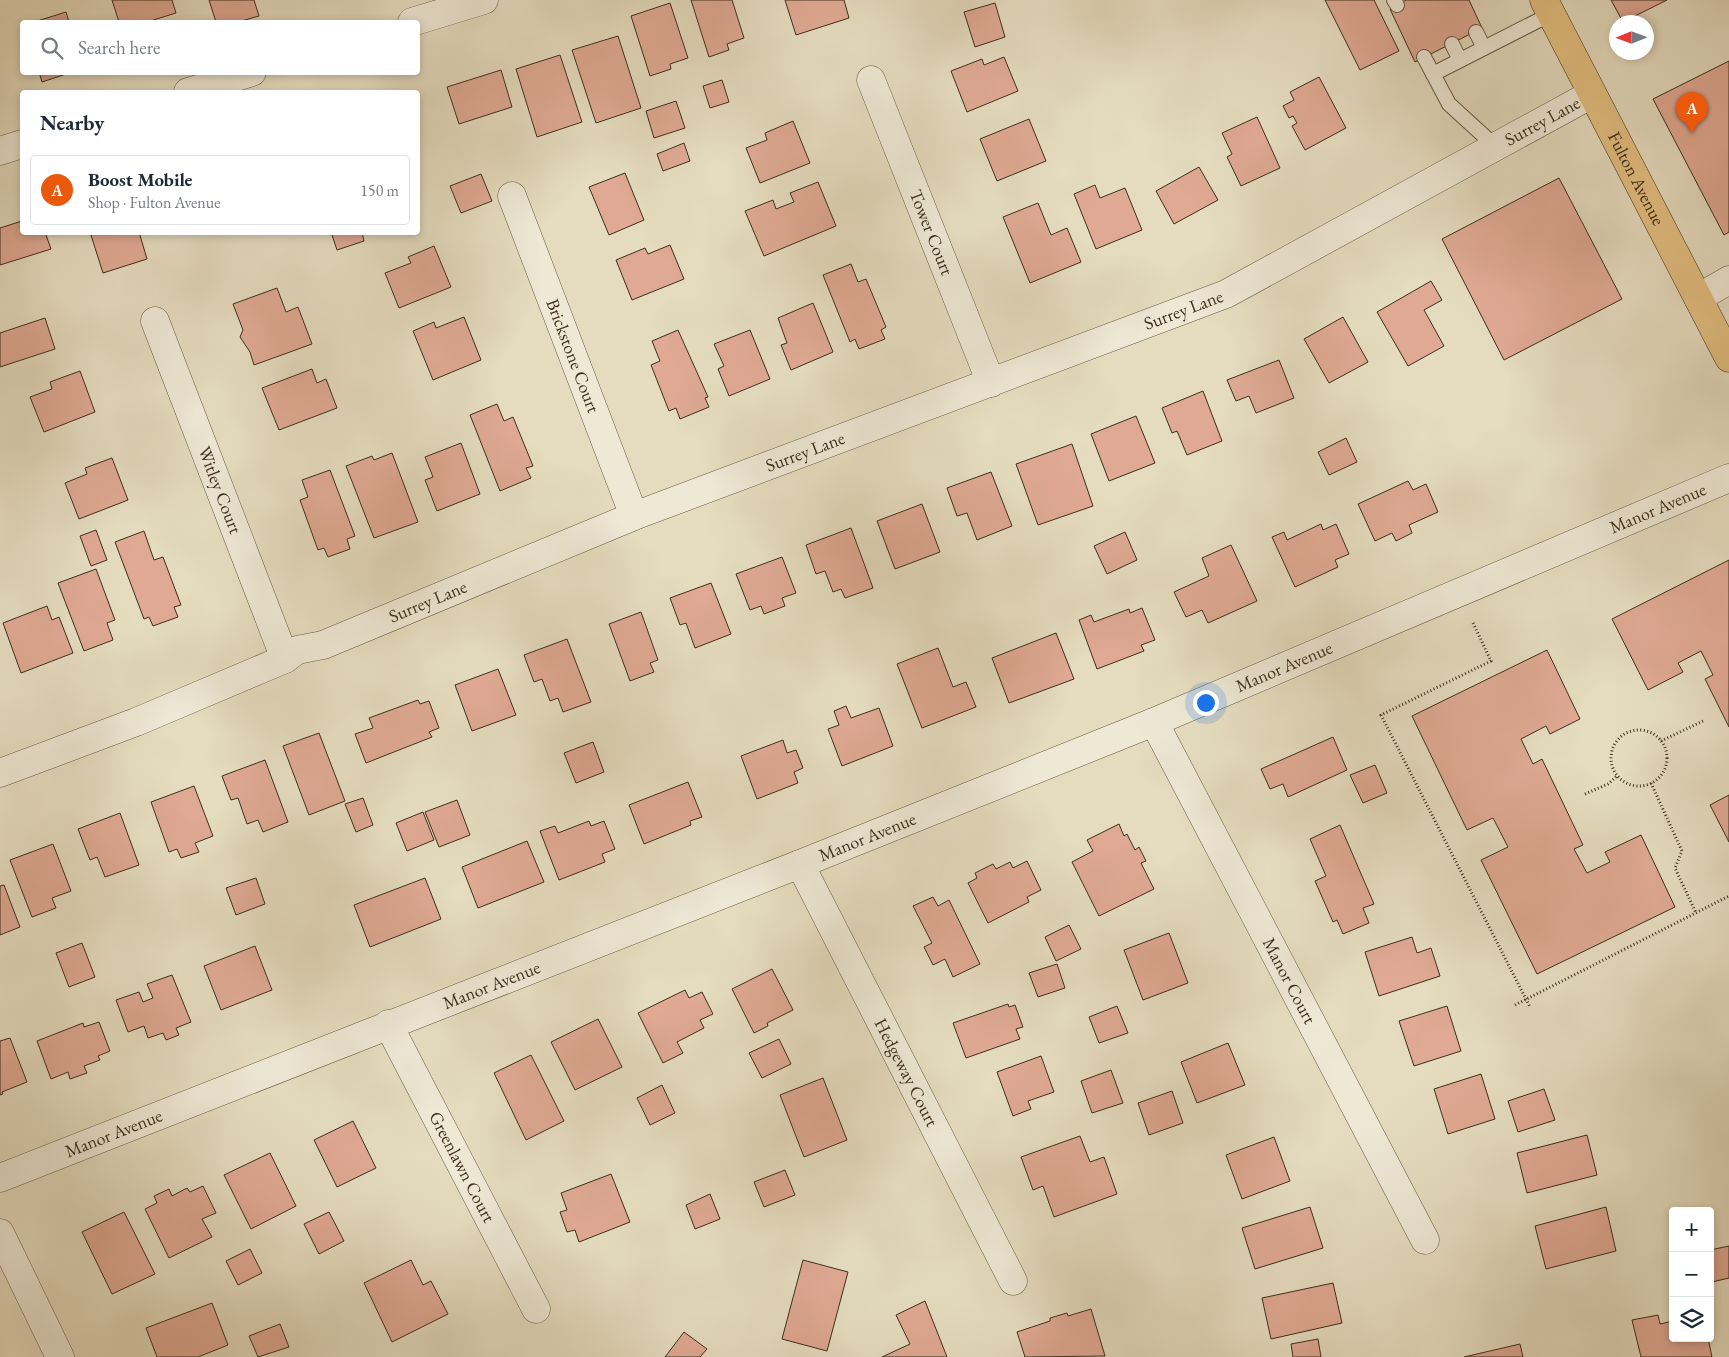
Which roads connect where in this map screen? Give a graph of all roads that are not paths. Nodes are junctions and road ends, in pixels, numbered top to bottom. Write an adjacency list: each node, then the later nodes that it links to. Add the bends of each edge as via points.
1 (484, 0): 3 (street)
2 (1548, 7): 6 (lane); 13 (main road, Fulton Avenue)
3 (419, 20)
4 (1476, 32): 6 (lane)
5 (1452, 44): 8 (lane)
6 (1484, 48): 8 (lane)
7 (1424, 57): 9 (lane)
8 (1460, 60): 9 (lane)
9 (1433, 74): 15 (lane, via 1449,104)
10 (242, 75): 12 (street)
11 (871, 80): 22 (street, Tower Court)
12 (194, 90)
13 (1592, 94): 15 (street, Surrey Lane); 19 (main road, Fulton Avenue)
14 (20, 145): 16 (street)
15 (1495, 146): 22 (street, Surrey Lane, via 1226,294)
16 (0, 151)
17 (512, 196): 24 (street, Brickstone Court)
18 (1729, 280): 19 (street)
19 (1698, 298): 21 (main road, Fulton Avenue)
20 (155, 321): 25 (street, Witley Court)
21 (1729, 358)
22 (991, 383): 24 (street, Surrey Lane)
23 (1729, 478): 26 (street, Manor Avenue)
24 (634, 516): 25 (street, Surrey Lane, via 323,645 298,650)
25 (285, 659): 27 (street, Surrey Lane, via 136,722)
26 (1154, 722): 28 (street, Manor Avenue); 32 (street, Manor Court)
27 (0, 773)
28 (800, 864): 29 (street, Manor Avenue); 33 (street, Hedgeway Court)
29 (388, 1024): 30 (street, Manor Avenue); 34 (street, Greenlawn Court)
30 (0, 1178)
31 (0, 1233): 35 (street)
32 (1425, 1240)
33 (1013, 1281)
34 (536, 1309)
35 (60, 1357)

